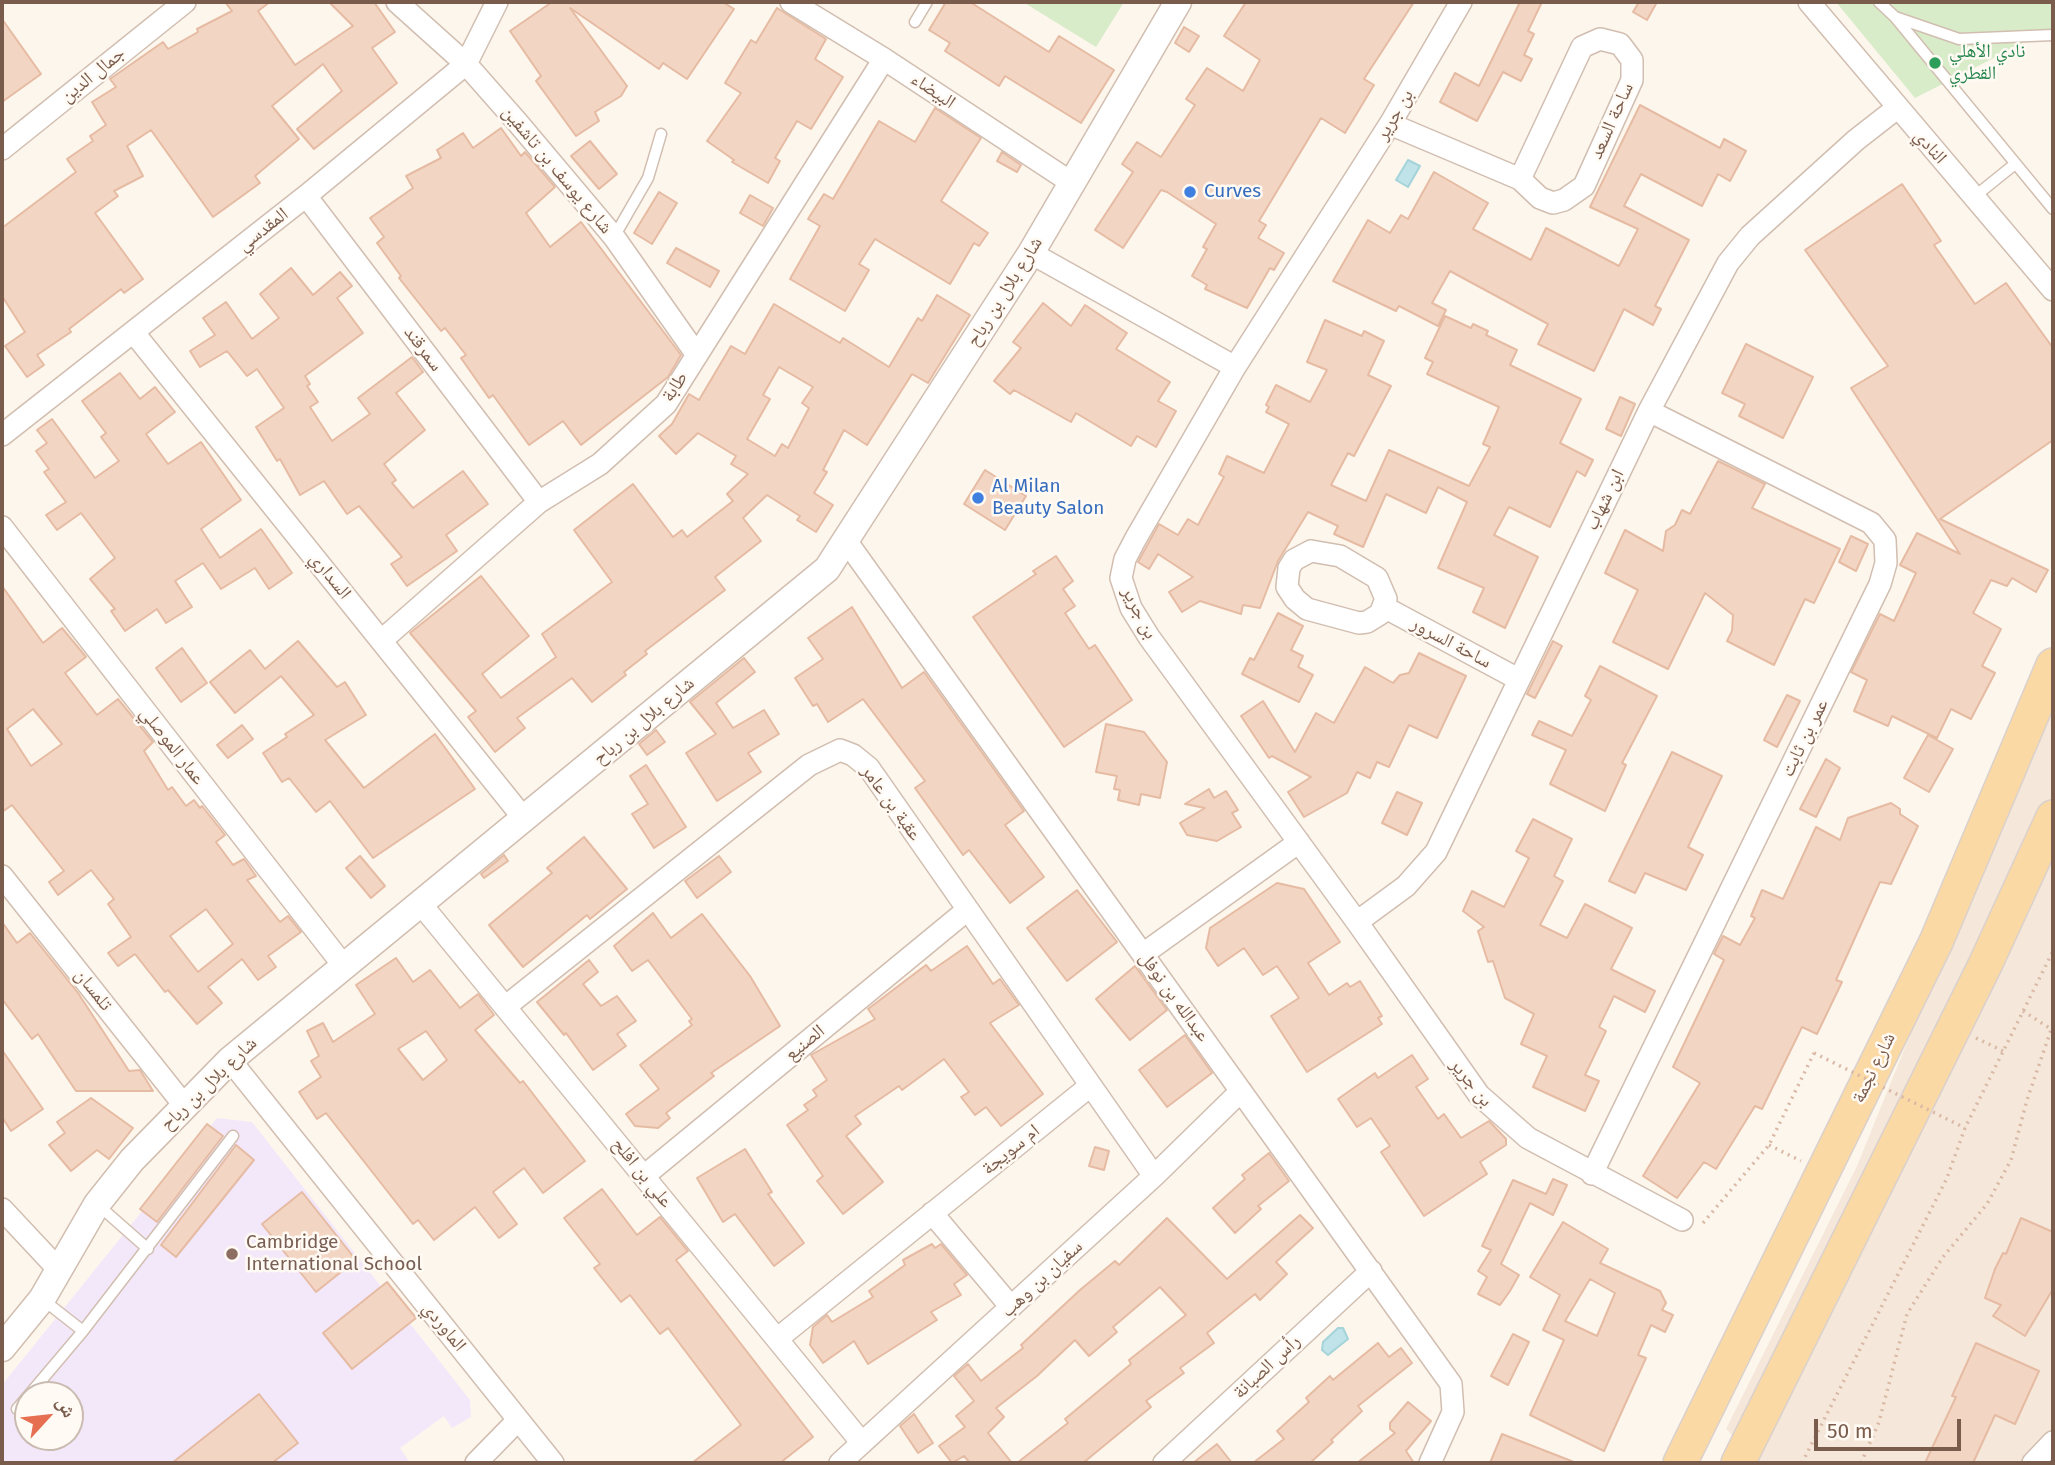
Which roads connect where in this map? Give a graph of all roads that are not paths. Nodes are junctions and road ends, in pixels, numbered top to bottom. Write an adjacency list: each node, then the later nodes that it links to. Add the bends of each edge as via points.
1 (185, 2): 18 (street, جمال الدين)
2 (397, 2): 14 (street, شارع يوسف بن تاشفين)
3 (497, 2): 14 (street, المقدسي)
4 (791, 2): 13 (street, البيضاء)
5 (928, 2): 11 (lane)
6 (1178, 2): 21 (street, شارع بلال بن رباح)
7 (1461, 2): 16 (street, بن جرير)
8 (1809, 2): 15 (street, النادي)
9 (1879, 2): 10 (lane)
10 (1895, 17): 12 (lane, via 1959,39); 19 (lane)
11 (915, 22)
12 (2053, 35)
13 (884, 59): 21 (street, البيضاء); 29 (street, طابة)
14 (466, 64): 22 (street, المقدسي); 25 (street, شارع يوسف بن تاشفين)
15 (1897, 108): 23 (street, النادي); 31 (street, ابن شهاب, via 1856,140 1735,254)
16 (1391, 124): 20 (street, ساحة السعد); 30 (street, بن جرير)
17 (660, 134): 25 (lane, via 649,178)
18 (2, 149)
19 (2015, 163): 23 (lane); 24 (lane)
20 (1520, 180): 20 (street, ساحة السعد, via 1553,203 1584,186 1632,80 1632,60 1620,44 1601,38 1582,47)
21 (1072, 183): 26 (street, شارع بلال بن رباح)
22 (306, 196): 28 (street, المقدسي); 33 (street, سمرقند)
23 (1974, 197): 27 (street, النادي)
24 (2053, 209)
25 (614, 237): 29 (street, شارع يوسف بن تاشفين)
26 (1031, 253): 30 (street); 35 (street, شارع بلال بن رباح)
27 (2053, 290)
28 (134, 332): 32 (street, المقدسي); 37 (street, السداري)
29 (697, 355): 33 (street, طابة, via 666,404 600,464)
30 (1235, 367): 42 (street, بن جرير, via 1136,538 1121,578 1131,608 1149,637)
31 (1649, 411): 39 (street, ابن شهاب); 55 (street, عمر بن ثابت, via 1871,523 1885,540 1886,563 1880,584)
32 (2, 435)
33 (539, 502): 37 (street, طابة)
34 (2, 527): 48 (street, عمار الموصلي)
35 (847, 542): 40 (street, شارع بلال بن رباح, via 827,569 795,597); 47 (street, عبدالله بن نوفل)
36 (1384, 607): 36 (street, via 1385,592 1377,578 1340,556 1311,551 1289,568 1287,587 1307,608 1359,623 1374,619); 39 (street, ساحة السرور)
37 (382, 640): 40 (street, السداري)
38 (2053, 665): 79 (main road, شارع نجمة, via 1936,942)
39 (1518, 679): 46 (street, ابن شهاب, via 1436,852 1406,887)
40 (525, 820): 44 (street, شارع بلال بن رباح)
41 (2051, 827): 80 (main road)
42 (1299, 842): 46 (street, بن جرير); 47 (street)
43 (2, 876): 53 (street, تلمسان)
44 (420, 903): 48 (street, شارع بلال بن رباح); 49 (street, علي بن افلح)
45 (966, 911): 49 (street, عقبة بن عامر, via 869,768 839,750 809,765); 51 (street, عقبة بن عامر); 56 (street, الصنيع)
46 (1357, 922): 55 (street, بن جرير, via 1479,1095 1528,1138)
47 (1143, 954): 52 (street, عبدالله بن نوفل)
48 (343, 965): 50 (street, شارع بلال بن رباح)
49 (505, 1007): 56 (street, علي بن افلح)
50 (230, 1060): 53 (street, شارع بلال بن رباح); 71 (street, الماوردي)
51 (1090, 1086): 57 (street, عقبة بن عامر); 60 (street, ام سويجة)
52 (1241, 1091): 57 (street, سفيان بن وهب); 64 (street, عبدالله بن نوفل)
53 (184, 1105): 58 (street, شارع بلال بن رباح)
54 (233, 1136): 62 (lane)
55 (1592, 1174): 61 (street, بن جرير)
56 (644, 1176): 68 (street, علي بن افلح)
57 (1154, 1176): 66 (street, سفيان بن وهب)
58 (97, 1204): 62 (lane); 63 (street, شارع بلال بن رباح)
59 (2, 1209): 63 (street)
60 (932, 1213): 66 (street); 68 (street, ام سويجة)
61 (1682, 1220)
62 (148, 1249): 67 (lane)
63 (60, 1271): 65 (street, شارع بلال بن رباح)
64 (1371, 1272): 77 (street, رأس الصبانة); 78 (street, عبدالله بن نوفل, via 1451,1384 1453,1412)
65 (42, 1299): 67 (lane); 69 (street, شارع بلال بن رباح)
66 (1011, 1307): 73 (street, سفيان بن وهب)
67 (83, 1331): 70 (lane)
68 (777, 1339): 73 (street, علي بن افلح)
69 (2, 1348)
70 (41, 1381)
71 (518, 1420): 74 (street); 75 (street, الماوردي)
72 (2053, 1442): 81 (street)
73 (862, 1443): 76 (street, سفيان بن وهب)
74 (475, 1463)
75 (553, 1463)
76 (841, 1463)
77 (1164, 1463)
78 (1430, 1463)
79 (1680, 1463)
80 (1738, 1463)
81 (2033, 1463)

